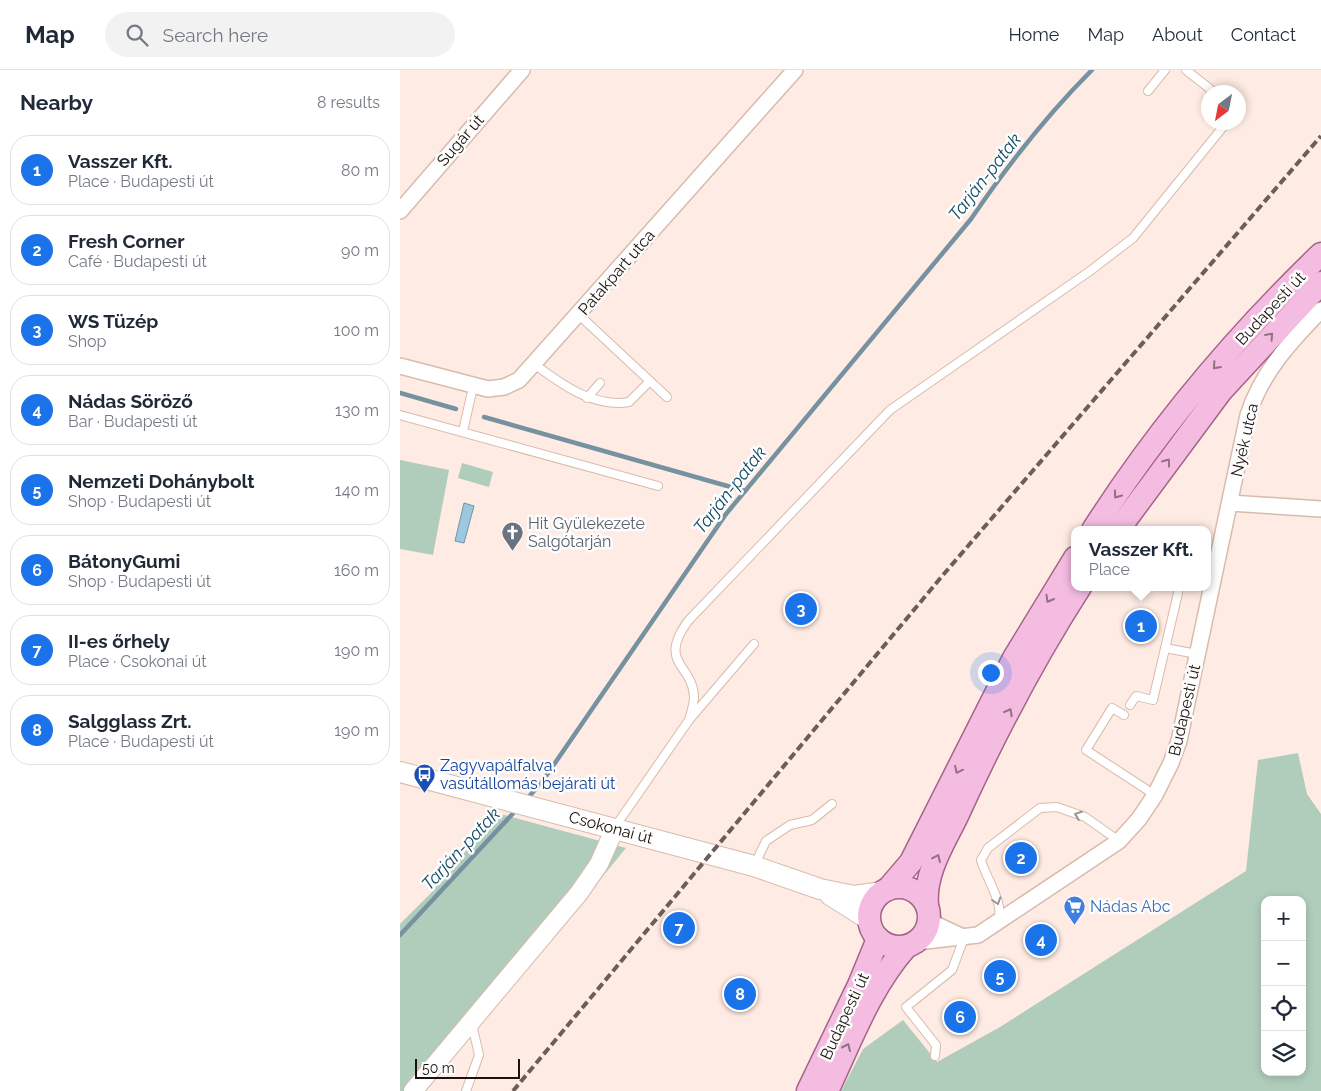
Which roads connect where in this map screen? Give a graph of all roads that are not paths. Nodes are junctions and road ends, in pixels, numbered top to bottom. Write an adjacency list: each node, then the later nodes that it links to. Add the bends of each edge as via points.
1 (522, 70): 8 (street, Sugár út)
2 (794, 70): 12 (street, Patakpart utca)
3 (1165, 70): 6 (lane)
4 (1186, 70): 5 (lane)
5 (1205, 85)
6 (1148, 91)
7 (1220, 130): 37 (lane, via 1132,238 1090,271 890,410 688,621 678,638 676,651 694,695)
8 (400, 211)
9 (1321, 254): 25 (main road, Budapesti út, one-way to 25, via 1206,377)
10 (1321, 283): 26 (main road, Budapesti út, one-way to 10, via 1221,391)
11 (1321, 310): 23 (street, Nyék utca, via 1266,373 1256,390)
12 (578, 314): 13 (street, Patakpart utca); 15 (lane)
13 (534, 364): 17 (street, Patakpart utca, via 510,385 488,389); 19 (lane)
14 (400, 366): 17 (street, Patakpart utca)
15 (650, 381): 18 (lane); 19 (lane, via 629,402 610,404)
16 (600, 383): 19 (lane)
17 (473, 386): 21 (lane)
18 (667, 397)
19 (588, 398)
20 (400, 415): 21 (lane)
21 (463, 431): 22 (lane)
22 (658, 486)
23 (1230, 503): 24 (street); 28 (street, Budapesti út)
24 (1321, 509)
25 (1096, 526)
26 (1121, 526)
27 (1071, 565): 45 (main road, one-way to 45, via 1014,658 912,862)
28 (1211, 590)
29 (1078, 591): 46 (main road, one-way to 29, via 926,895 933,867 979,769 1032,668)
30 (1211, 591): 34 (street, Budapesti út)
31 (1178, 593): 33 (lane)
32 (754, 644): 37 (lane)
33 (1165, 648): 34 (lane); 35 (lane, via 1153,700 1136,696)
34 (1197, 654): 39 (street, Budapesti út, via 1179,741)
35 (1130, 706)
36 (1124, 715): 39 (lane, via 1112,708 1086,750)
37 (689, 720): 41 (lane)
38 (400, 772): 41 (main road, Csokonai út)
39 (1154, 795): 42 (street, Budapesti út, via 1139,820)
40 (832, 804): 43 (lane, via 812,820 790,825 766,841)
41 (615, 828): 43 (main road, Csokonai út); 51 (street, via 599,864 584,886)
42 (1119, 841): 47 (street, Budapesti út); 47 (lane, one-way to 47, via 1084,817 1057,807 1040,808 988,848 981,860 998,900 1000,914)
43 (754, 866): 44 (main road, Csokonai út)
44 (820, 889): 45 (main road, via 854,896); 48 (main road)
45 (885, 891): 46 (main road, via 907,888 919,894); 48 (main road, via 872,904)
46 (928, 911): 49 (street, via 935,924); 50 (main road, via 926,931)
47 (996, 922): 49 (street, Budapesti út, via 978,935)
48 (873, 929): 50 (main road, via 888,946); 55 (main road, Budapesti út, via 860,985)
49 (964, 938): 50 (street, Budapesti út); 52 (lane, via 952,970 906,1007 936,1044)
50 (912, 944): 56 (main road, Budapesti út, one-way to 50, via 872,993 890,966)
51 (471, 1020): 53 (street); 54 (lane, via 479,1055)
52 (935, 1056)
53 (413, 1091)
54 (466, 1091)
55 (808, 1091)
56 (827, 1091)

